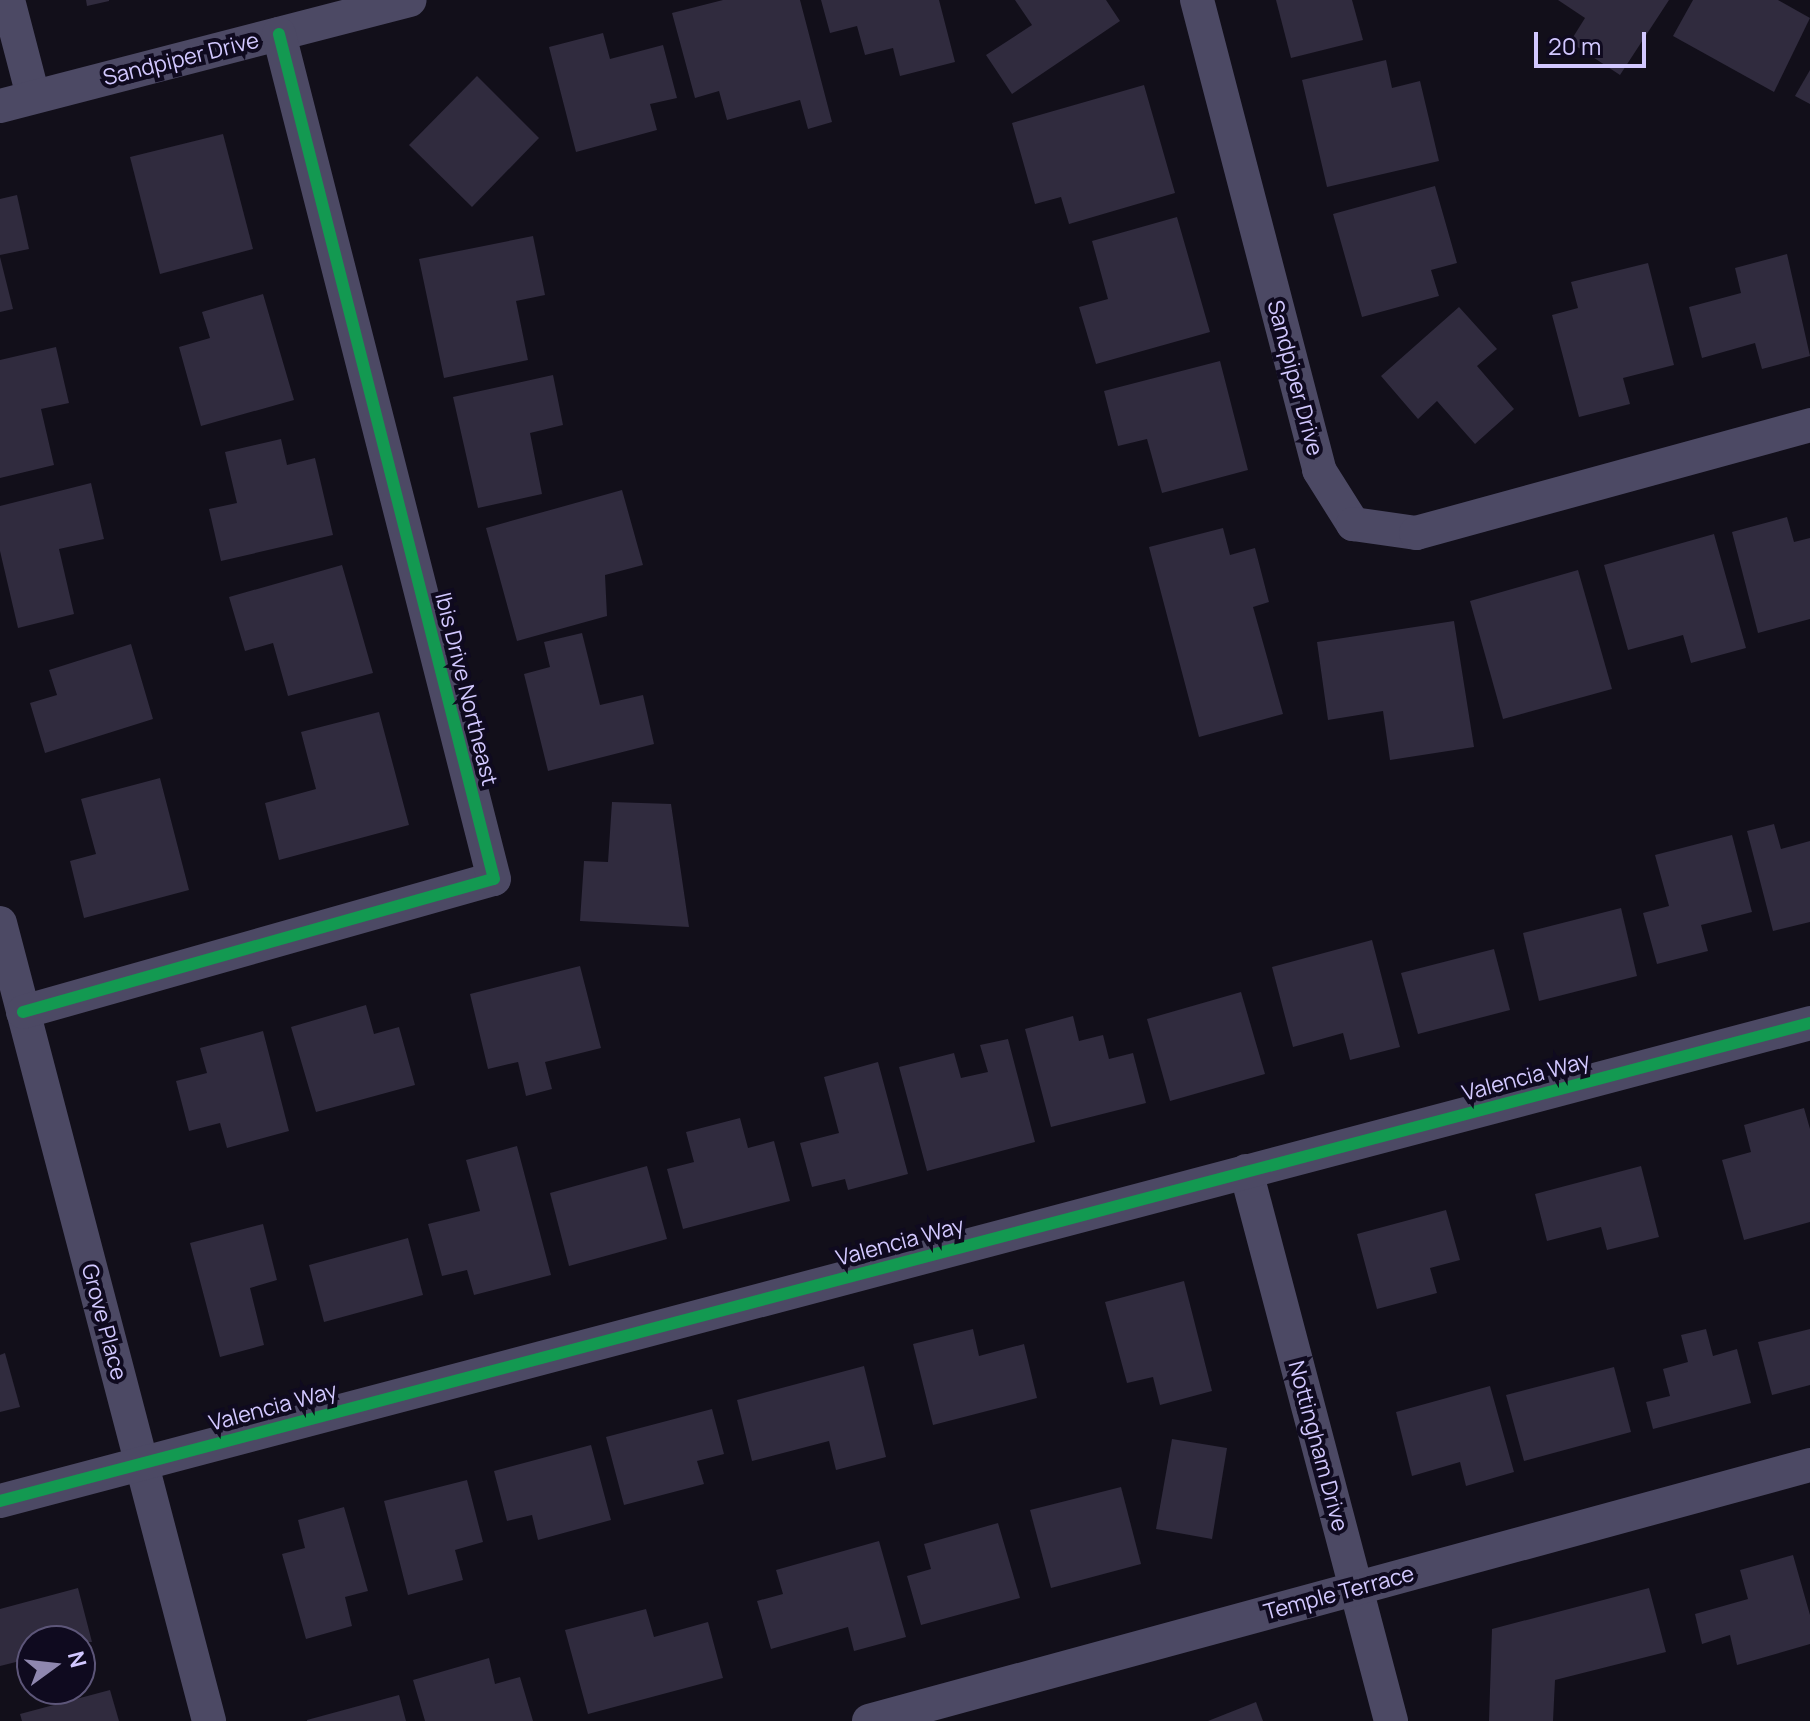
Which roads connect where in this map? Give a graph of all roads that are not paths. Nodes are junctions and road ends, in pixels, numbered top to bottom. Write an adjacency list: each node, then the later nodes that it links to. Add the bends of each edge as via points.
1 (8, 0): 5 (street)
2 (409, 0): 4 (street, Sandpiper Drive)
3 (1197, 0): 7 (street, Sandpiper Drive, via 1319,470 1353,524 1416,533)
4 (279, 34): 5 (street, Sandpiper Drive); 9 (street, Ibis Drive Northeast, via 494,879)
5 (33, 96): 6 (street, Sandpiper Drive)
6 (0, 106)
7 (1810, 425)
8 (0, 923): 9 (street, Grove Place)
9 (23, 1012): 12 (street, Grove Place)
10 (1810, 1023): 11 (street, Valencia Way)
11 (1246, 1171): 12 (street, Valencia Way); 15 (street, Nottingham Drive)
12 (140, 1463): 14 (street, Valencia Way); 16 (street, Grove Place)
13 (1810, 1465): 15 (street, Temple Terrace)
14 (0, 1501)
15 (1356, 1589): 17 (street, Temple Terrace); 18 (street, Nottingham Drive)
16 (209, 1721)
17 (869, 1721)
18 (1391, 1721)

